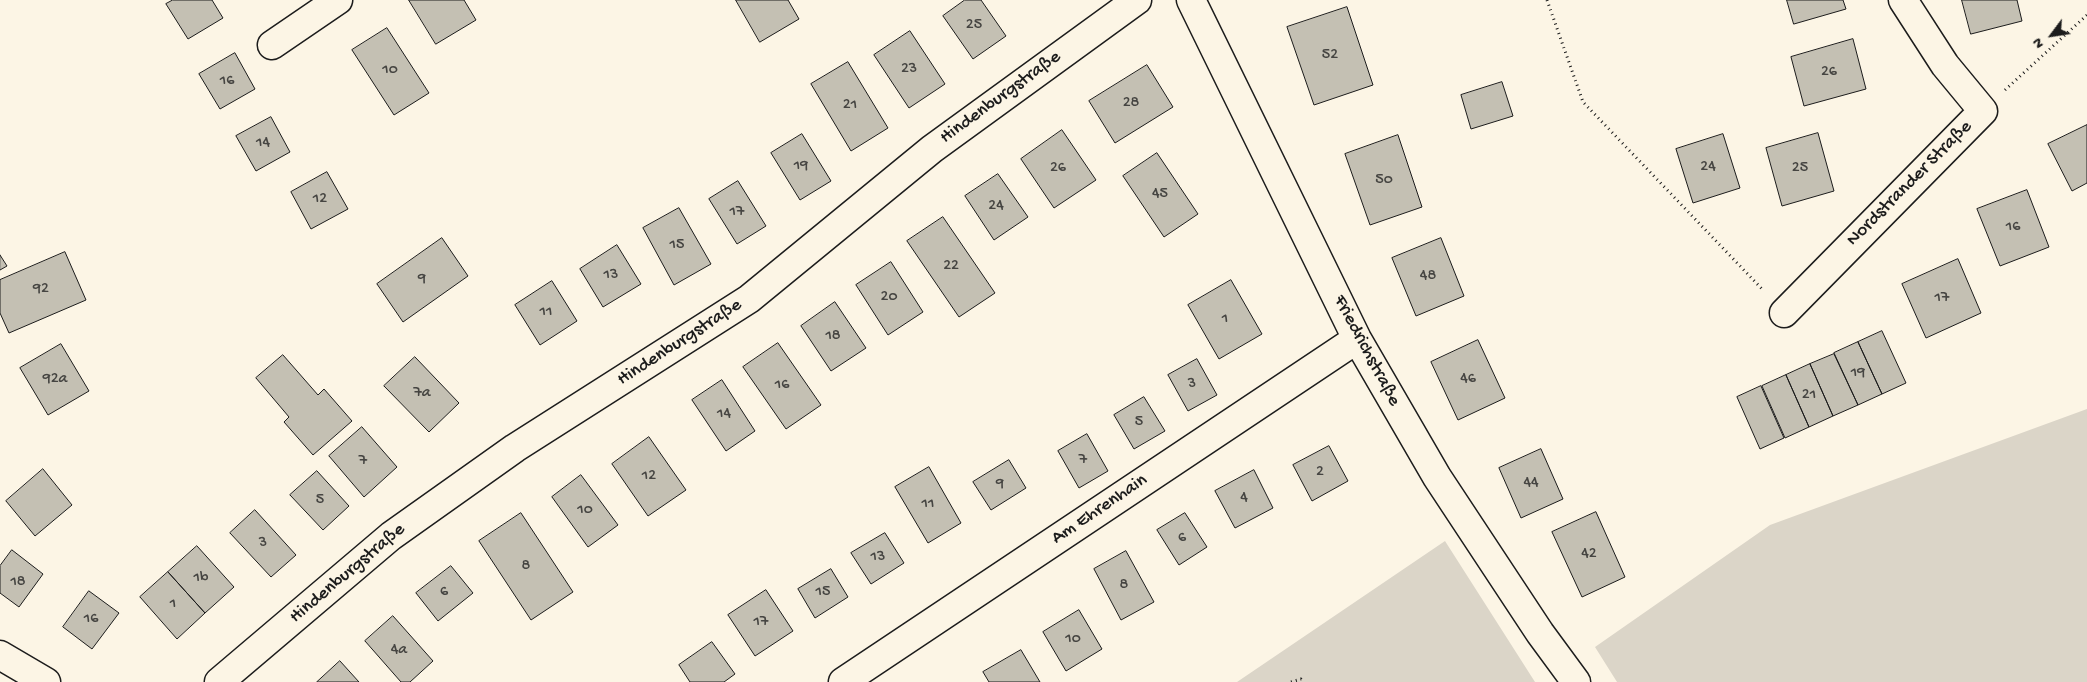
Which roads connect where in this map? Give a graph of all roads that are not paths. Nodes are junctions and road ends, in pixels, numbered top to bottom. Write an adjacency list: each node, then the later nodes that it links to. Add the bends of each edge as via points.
1 (338, 0): 5 (street)
2 (1137, 0): 10 (street, Hindenburgstraße, via 932,149 749,299 515,448 391,536)
3 (1191, 0): 7 (street, Friedrichstraße)
4 (1903, 0): 6 (street, Nordstrander Straße, via 1945,65 1983,111)
5 (272, 45)
6 (1784, 313)
7 (1357, 339): 11 (street, Am Ehrenhain); 12 (street, Friedrichstraße, via 1437,477)
8 (0, 655): 9 (street)
9 (46, 682)
10 (219, 682)
11 (843, 682)
12 (1576, 682)

